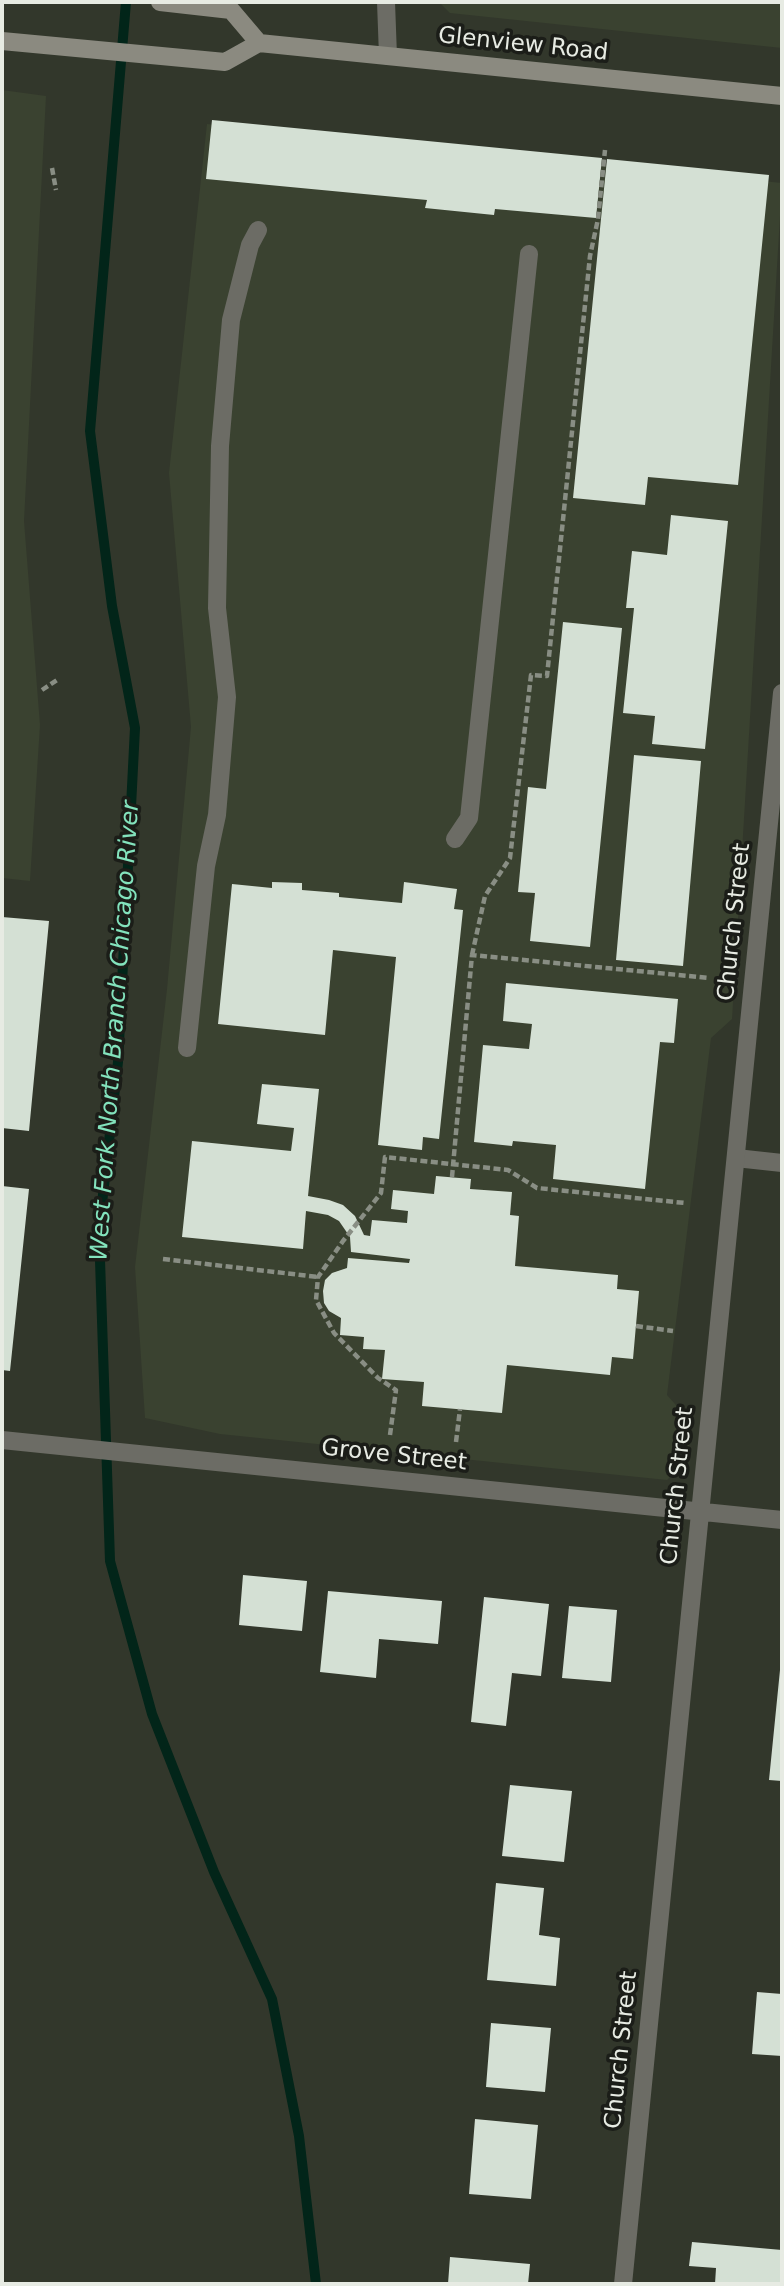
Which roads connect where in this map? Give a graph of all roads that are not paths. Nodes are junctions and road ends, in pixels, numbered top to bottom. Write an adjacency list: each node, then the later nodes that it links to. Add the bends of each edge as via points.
1 (160, 2): 4 (main road, via 231,10)
2 (386, 2): 5 (street)
3 (2, 41): 4 (main road, via 225,62)
4 (259, 43): 5 (main road, Glenview Road)
5 (388, 56): 6 (main road, Glenview Road)
6 (782, 96)
7 (258, 230): 12 (street, via 231,320 220,446 217,608 227,697)
8 (529, 254): 11 (street, via 469,818)
9 (782, 693): 10 (street, Church Street)
10 (776, 812): 13 (street, Church Street)
11 (455, 839)
12 (187, 1048)
13 (736, 1158): 14 (street); 16 (street, Church Street)
14 (782, 1163)
15 (2, 1440): 16 (street, Grove Street)
16 (700, 1512): 17 (street, Grove Street); 18 (street, Church Street)
17 (782, 1520)
18 (623, 2284)

